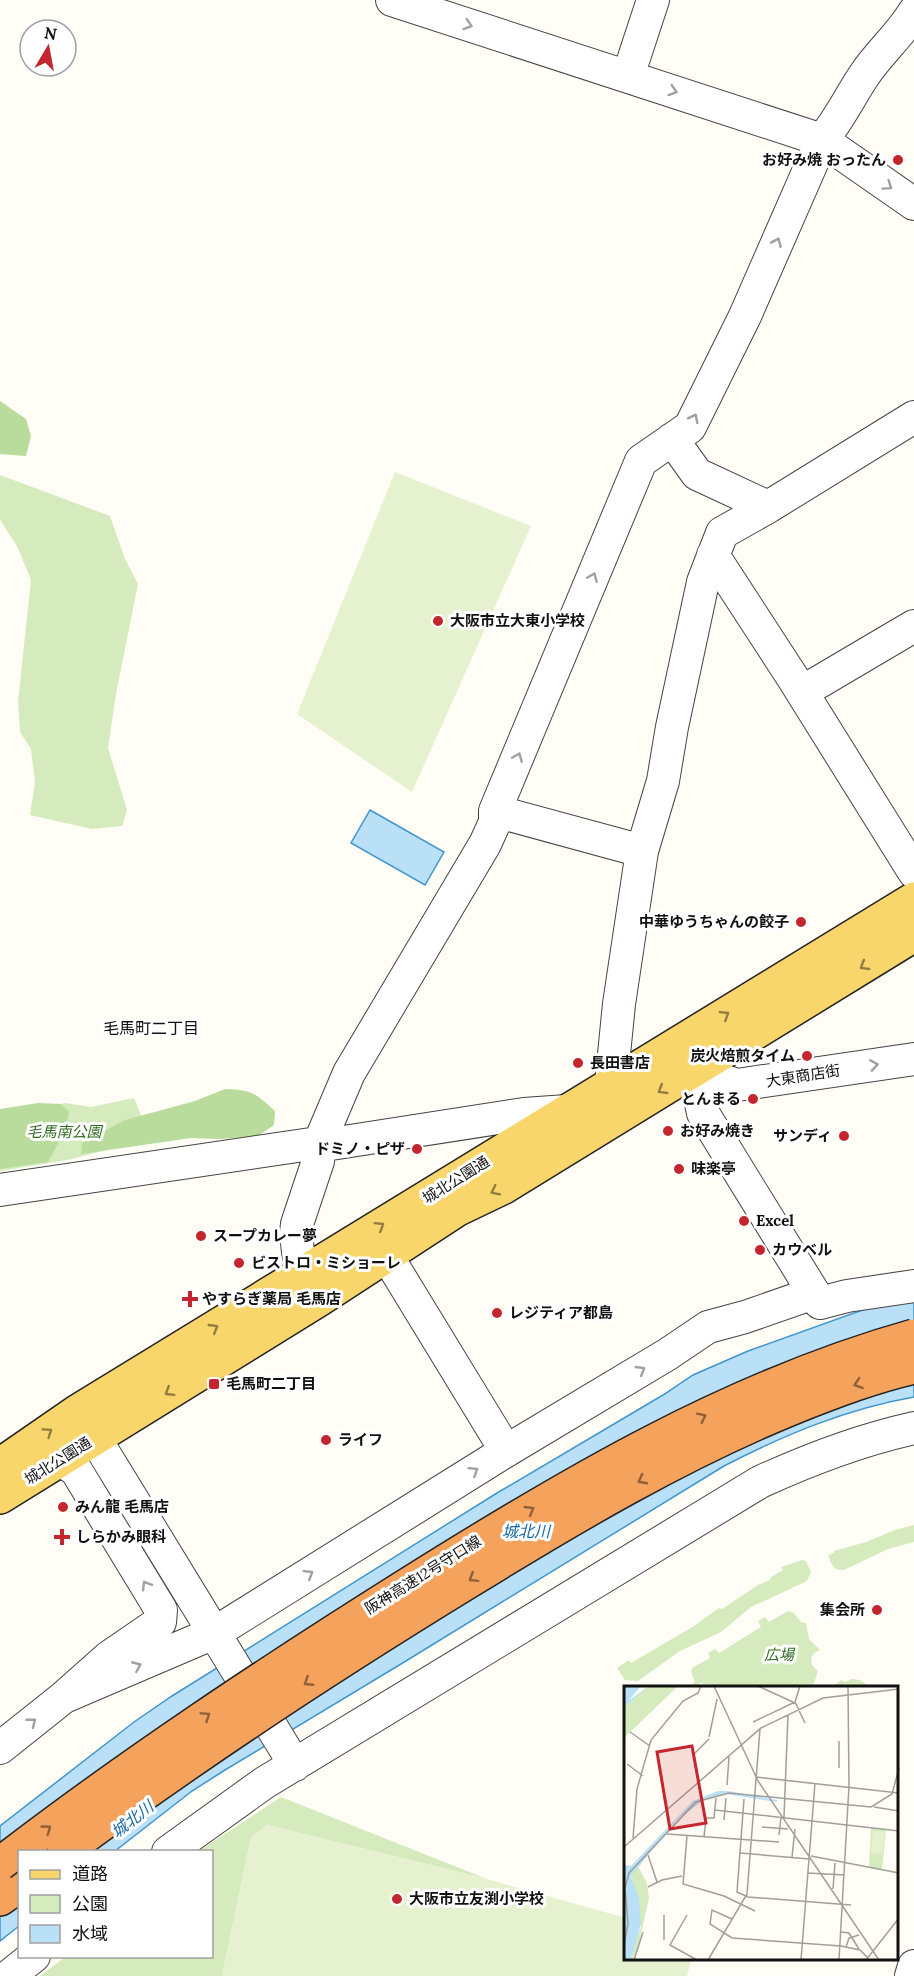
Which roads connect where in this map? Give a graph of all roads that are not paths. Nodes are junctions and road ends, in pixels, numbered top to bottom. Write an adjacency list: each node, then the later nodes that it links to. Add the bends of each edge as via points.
1 (653, 0): 4 (street)
2 (412, 3): 4 (street, one-way to 4)
3 (914, 12): 5 (street, via 865,73)
4 (628, 76): 5 (street, one-way to 5)
5 (822, 140): 6 (street, one-way to 6); 8 (street, one-way to 5, via 690,427)
6 (914, 204)
7 (914, 417): 9 (street)
8 (672, 439): 9 (street, via 697,474); 13 (street, one-way to 8, via 641,461)
9 (768, 507): 10 (street, via 722,532)
10 (713, 555): 12 (street); 14 (street, via 663,781)
11 (914, 626): 12 (street)
12 (802, 692): 15 (street)
13 (495, 811): 14 (street); 22 (street, via 495,822 484,844 349,1073)
14 (642, 851): 20 (street)
15 (914, 872)
16 (914, 899): 18 (main road, 城北公園通, one-way to 16)
17 (914, 935): 18 (main road, 城北公園通, one-way to 18)
18 (688, 1056): 19 (street, 大東商店街, one-way to 19, via 737,1085); 20 (main road, 城北公園通); 24 (main road, 城北公園通, one-way to 24, via 504,1187 458,1209); 27 (street, via 703,1113)
19 (914, 1059)
20 (611, 1084): 21 (main road, 城北公園通)
21 (567, 1111): 22 (street, via 524,1114); 25 (main road, 城北公園通, one-way to 21)
22 (318, 1146): 23 (street); 25 (street, via 318,1161 297,1224 298,1252)
23 (0, 1190)
24 (387, 1256): 25 (main road, 城北公園通); 32 (street)
25 (312, 1286): 30 (main road, 城北公園通)
26 (914, 1286): 27 (street, via 820,1303)
27 (814, 1293): 32 (street, one-way to 27, via 708,1327)
28 (914, 1336): 40 (highway, 阪神高速12号守口線, one-way to 28, bridge, via 268,1674 502,1526 703,1416 824,1365)
29 (914, 1366): 41 (highway, 阪神高速12号守口線, one-way to 41, bridge, via 831,1393 712,1443 588,1509 290,1693)
30 (86, 1424): 33 (main road, 城北公園通); 34 (main road, 城北公園通, one-way to 30); 36 (street)
31 (914, 1428): 39 (street, via 844,1447 760,1482)
32 (507, 1451): 36 (street, one-way to 32)
33 (60, 1460): 35 (main road, 城北公園通); 37 (street, one-way to 33, via 109,1657 158,1624 162,1613 76,1470)
34 (0, 1465)
35 (0, 1497)
36 (220, 1640): 37 (street, one-way to 36); 39 (street, bridge)
37 (64, 1697): 38 (street, one-way to 37)
38 (0, 1748)
39 (290, 1756): 42 (street, via 245,1796)
40 (19, 1850)
41 (65, 1850)
42 (169, 1850)
43 (18, 1851): 44 (highway, 阪神高速12号守口線, one-way to 43, bridge)
44 (0, 1864)
45 (18, 1886): 46 (highway)
46 (0, 1899)
47 (32, 1958): 49 (street)
48 (914, 1966): 50 (street)
49 (9, 1976)
50 (911, 1976)

